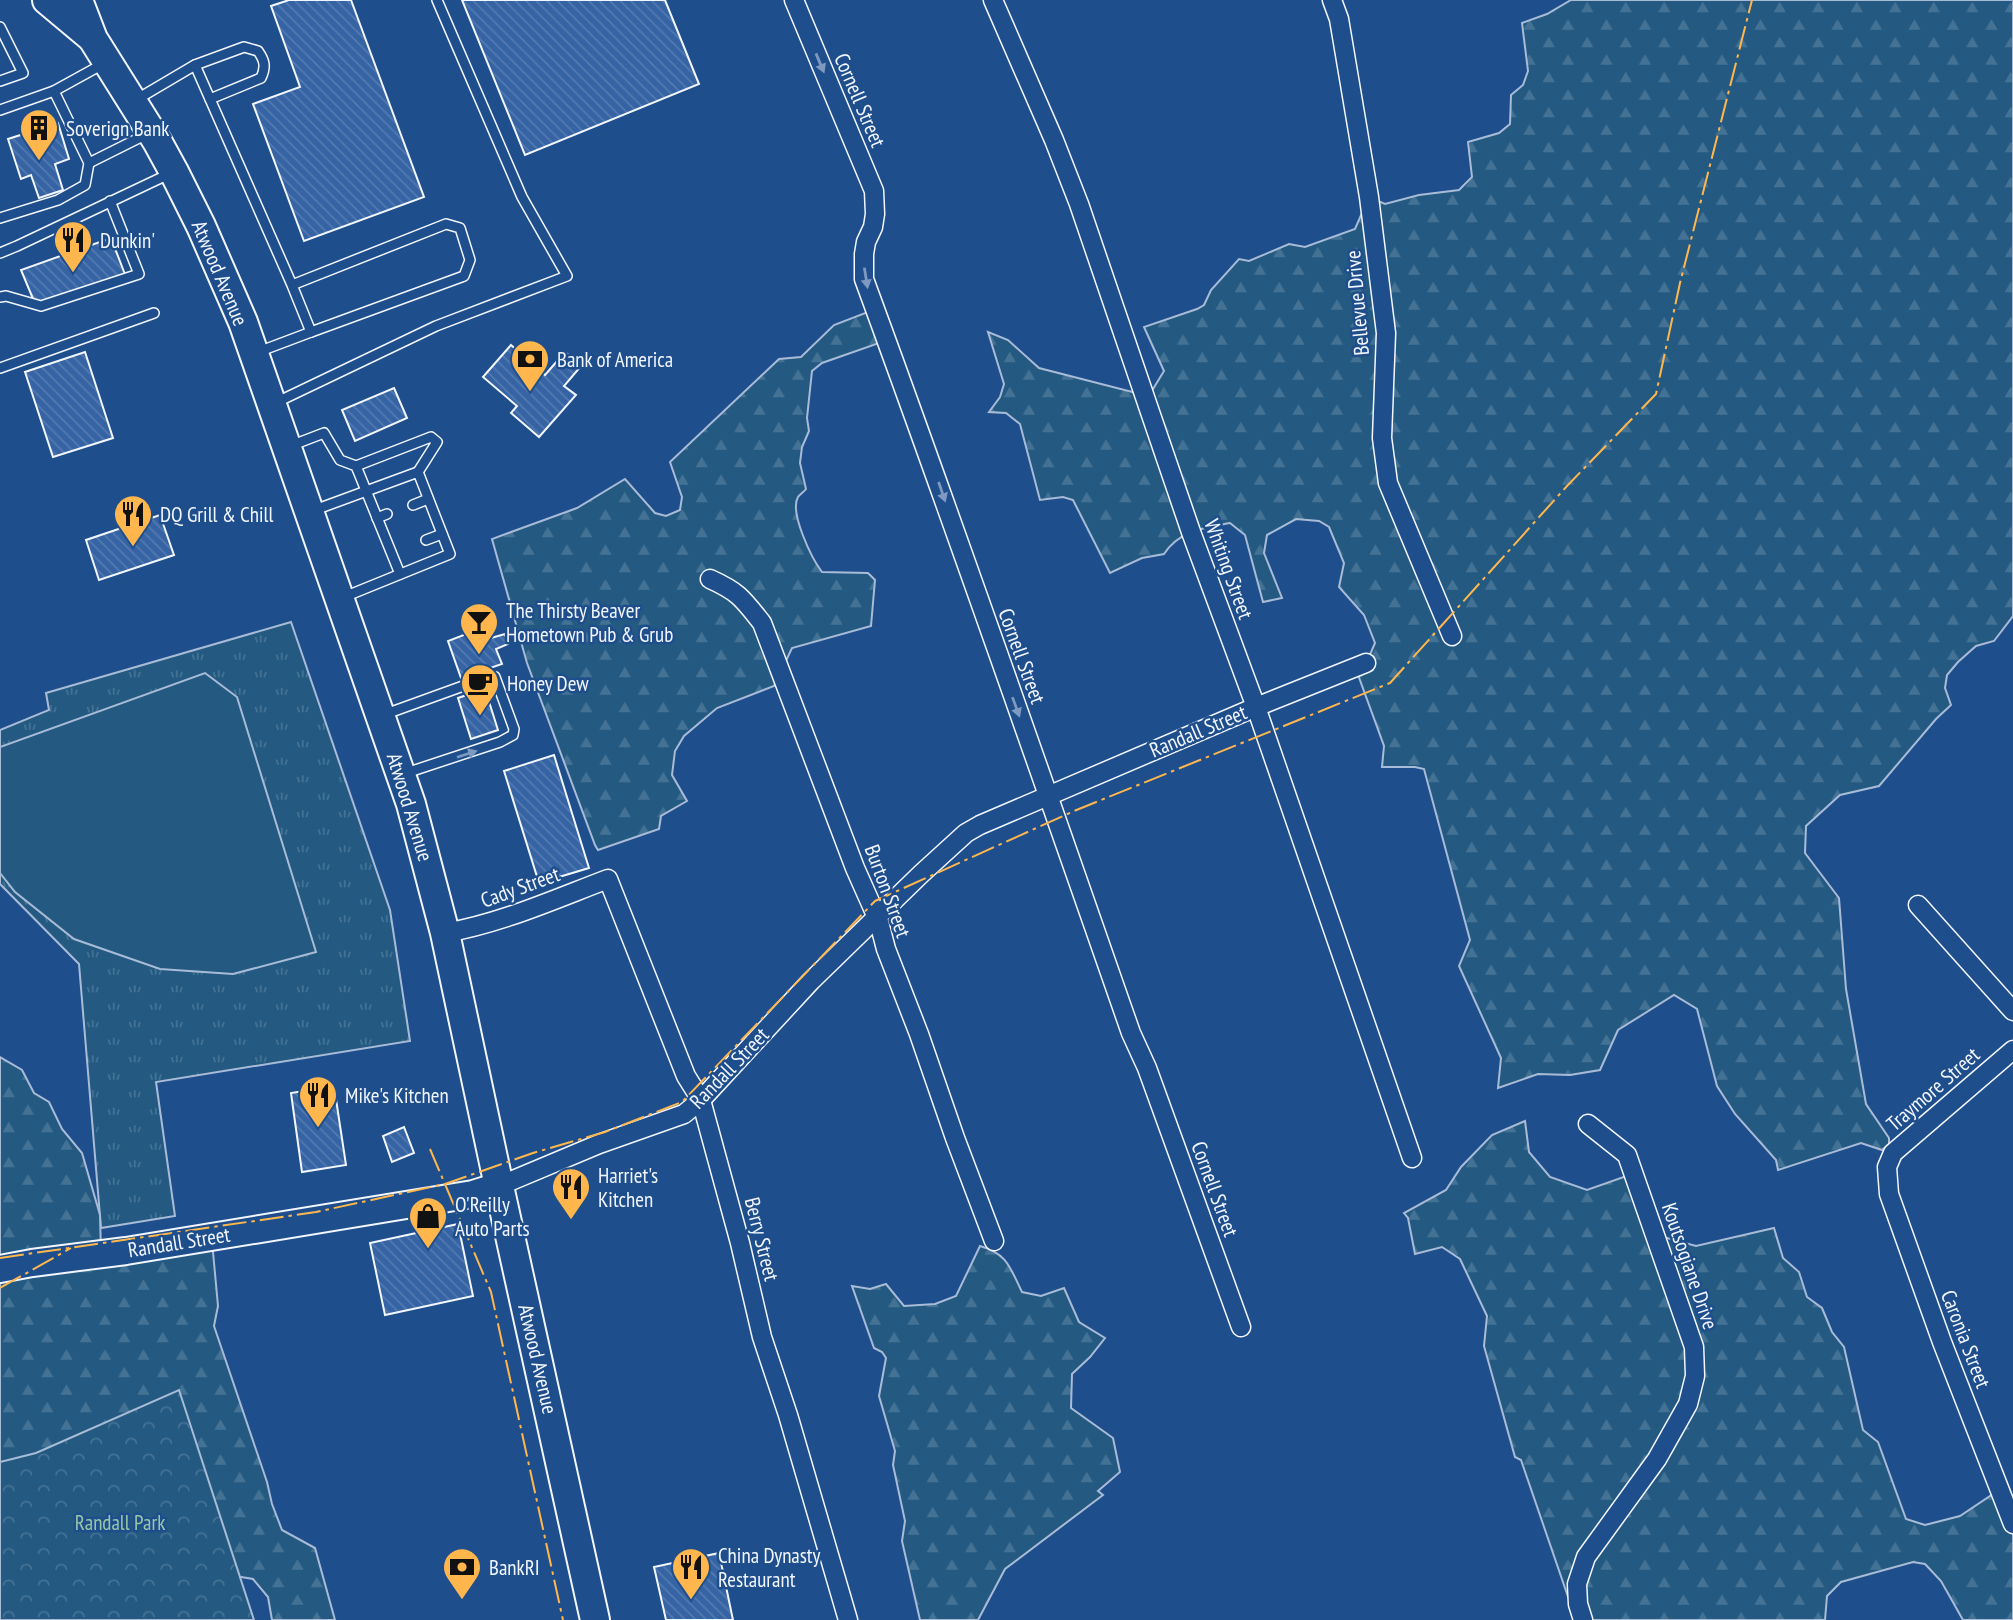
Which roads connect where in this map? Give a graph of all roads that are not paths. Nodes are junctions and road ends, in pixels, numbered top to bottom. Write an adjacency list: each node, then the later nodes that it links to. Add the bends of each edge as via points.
1 (47, 0): 8 (main road, Atwood Avenue)
2 (78, 0): 8 (main road, Atwood Avenue)
3 (438, 0): 27 (lane, via 522,197 567,276 436,326)
4 (794, 0): 47 (street, Cornell Street, one-way to 47, via 874,191 875,214 866,242 864,279)
5 (993, 0): 44 (street, Whiting Street, via 1079,204)
6 (1332, 0): 42 (street, Bellevue Drive, via 1369,197 1386,333 1382,438 1388,483)
7 (0, 27): 10 (lane, via 23,73)
8 (100, 50): 11 (lane); 13 (main road, Atwood Avenue)
9 (195, 65): 12 (lane); 12 (lane, via 244,47 258,51 264,60 261,78); 13 (lane)
10 (0, 81)
11 (54, 91): 14 (lane); 16 (lane)
12 (210, 99): 21 (lane)
13 (133, 102): 15 (main road, Atwood Avenue)
14 (0, 110)
15 (152, 132): 16 (lane); 17 (main road, Atwood Avenue)
16 (89, 163): 19 (lane, via 85,185 58,200)
17 (174, 172): 18 (lane); 25 (main road, Atwood Avenue, via 243,322)
18 (110, 201): 20 (lane); 22 (lane, via 139,274 41,306)
19 (0, 218)
20 (0, 253)
21 (292, 285): 24 (lane); 24 (lane, via 446,224 460,228 470,260 464,276)
22 (0, 296)
23 (154, 313): 26 (lane)
24 (311, 332): 25 (lane)
25 (253, 354): 27 (main road, Atwood Avenue)
26 (0, 368)
27 (270, 405): 28 (main road, Atwood Avenue)
28 (285, 448): 29 (lane, via 324,433 340,460); 34 (main road, Atwood Avenue)
29 (356, 466): 30 (lane, via 431,437 437,442); 31 (lane)
30 (418, 472): 31 (lane); 32 (lane)
31 (366, 491): 34 (lane); 36 (lane)
32 (428, 499): 33 (lane); 37 (lane)
33 (413, 505)
34 (309, 512): 41 (main road, Atwood Avenue)
35 (387, 514): 36 (lane)
36 (377, 518): 39 (lane, via 395,551)
37 (442, 534): 38 (lane); 39 (lane, via 450,555)
38 (425, 540)
39 (400, 574): 41 (lane)
40 (710, 579): 50 (street, Burton Street, via 743,598 762,624)
41 (339, 598): 45 (main road, Atwood Avenue)
42 (1452, 636)
43 (1366, 663): 44 (street, Randall Street)
44 (1256, 707): 47 (street, Randall Street); 56 (street, Whiting Street)
45 (381, 716): 46 (main road, Atwood Avenue); 46 (lane, one-way to 45, via 500,742 513,735 514,729 495,677)
46 (401, 774): 51 (main road, Atwood Avenue)
47 (1048, 795): 50 (street, Randall Street, via 967,833); 61 (street, Cornell Street)
48 (608, 879): 51 (street, Cady Street, via 498,920); 54 (street, Berry Street, via 686,1076)
49 (1918, 905): 52 (street)
50 (877, 917): 54 (street, Randall Street); 59 (street, Burton Street)
51 (445, 933): 58 (main road, Atwood Avenue)
52 (2013, 1011)
53 (2013, 1050): 57 (street, Traymore Street, via 1893,1153)
54 (701, 1100): 58 (street, Randall Street, via 684,1114); 64 (street, Berry Street, via 762,1336)
55 (1588, 1124): 65 (street, Koutsogiane Drive, via 1627,1154 1694,1347 1695,1376 1688,1404 1657,1459 1586,1557 1577,1584)
56 (1412, 1158)
57 (1887, 1167): 62 (street, Caronia Street, via 1889,1194)
58 (499, 1186): 60 (street, Randall Street, via 473,1194); 63 (main road, Atwood Avenue)
59 (994, 1241)
60 (0, 1269)
61 (1241, 1327)
62 (2013, 1524)
63 (595, 1620)
64 (848, 1620)
65 (1583, 1620)

